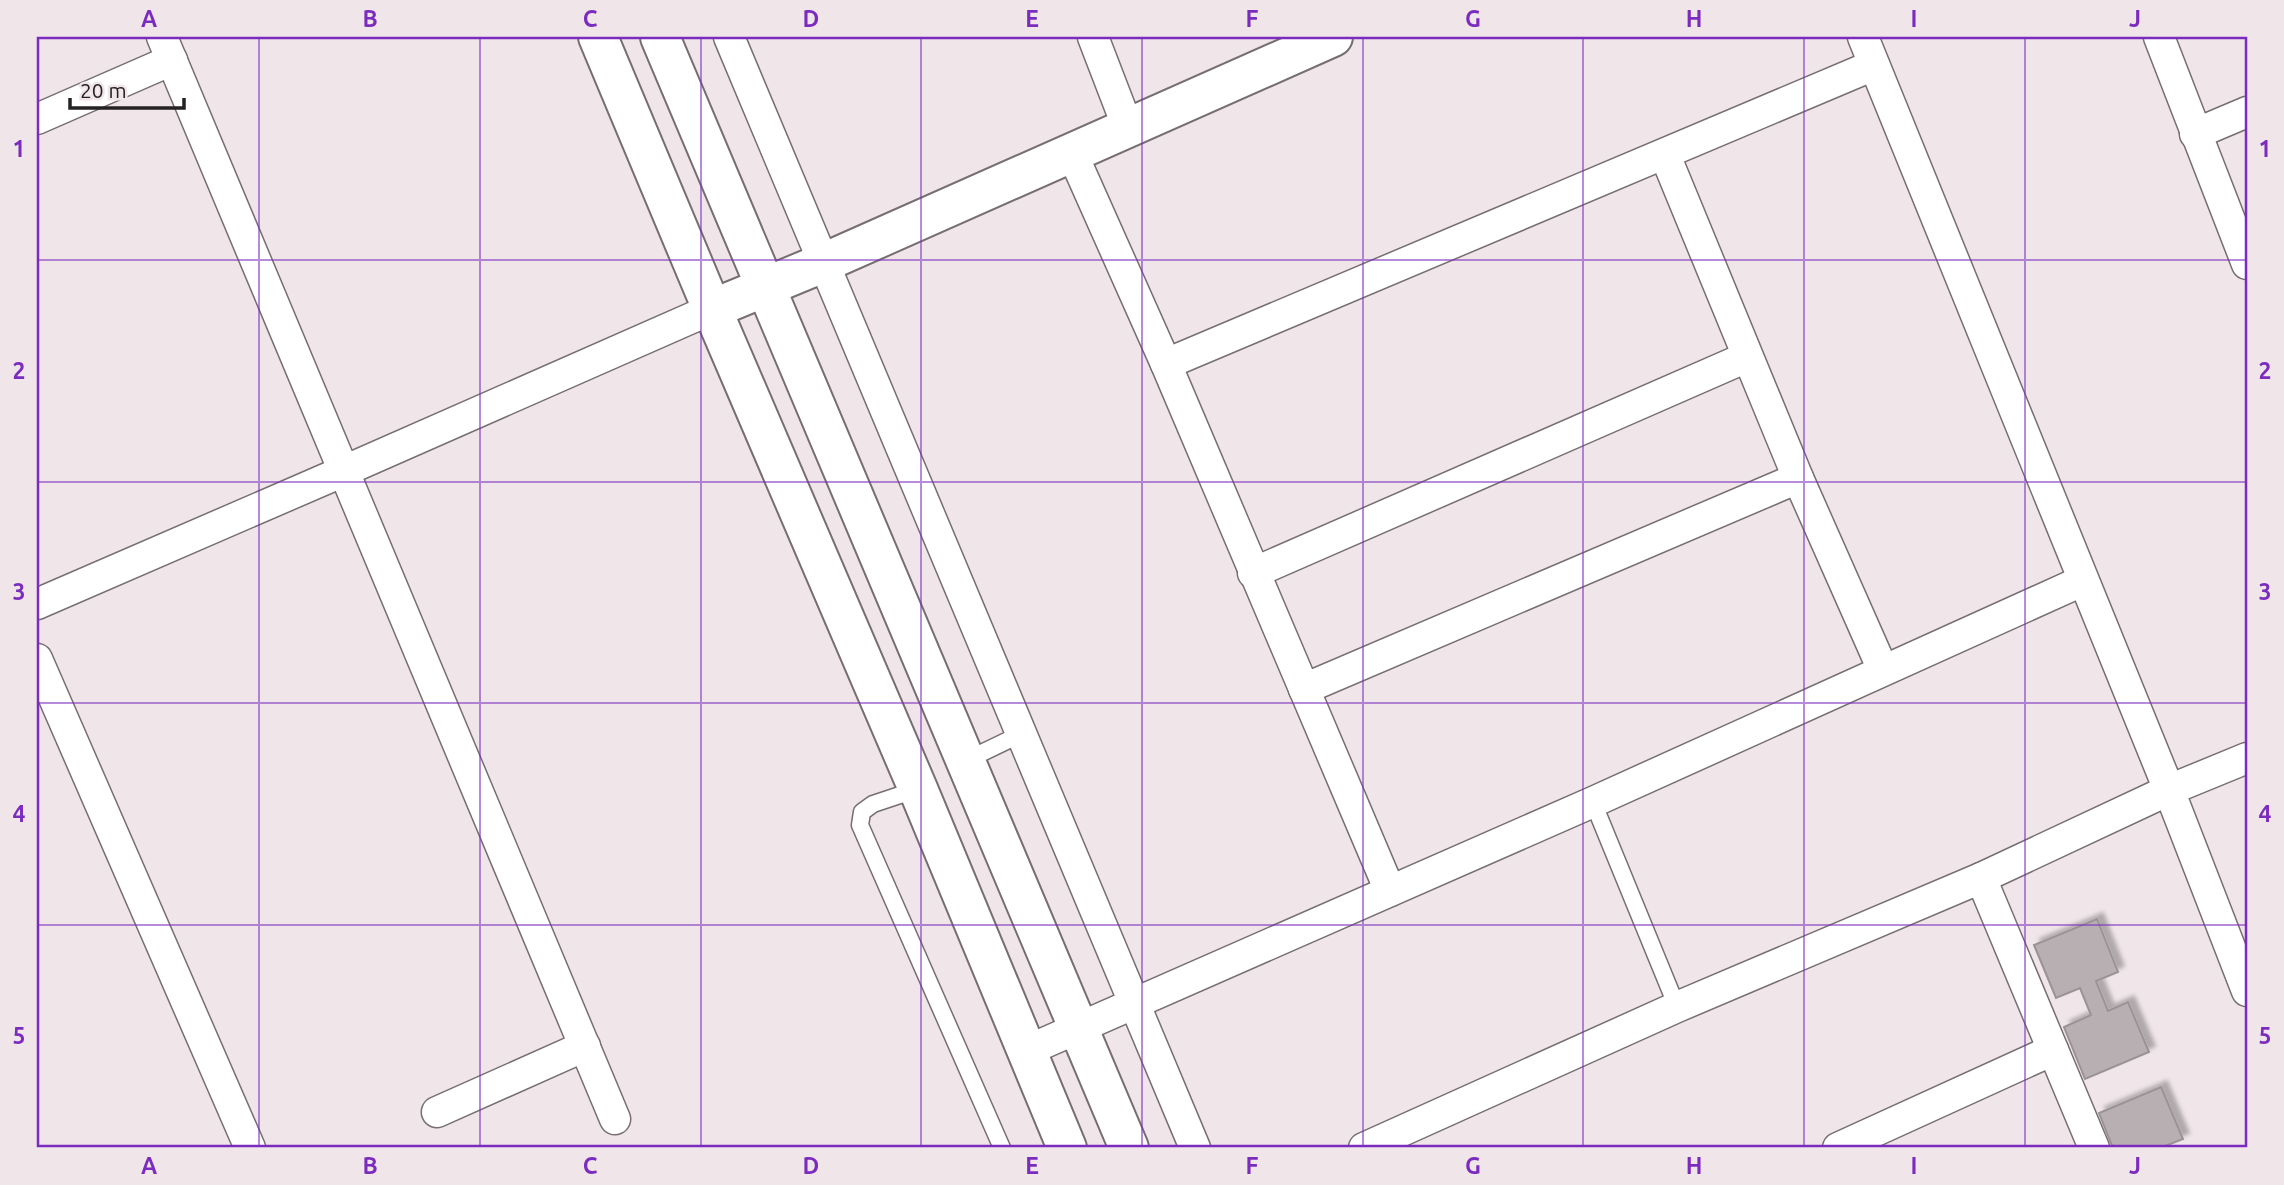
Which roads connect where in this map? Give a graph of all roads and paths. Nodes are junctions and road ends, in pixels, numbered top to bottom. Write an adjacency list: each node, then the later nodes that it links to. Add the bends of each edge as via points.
1 (598, 37): 19 (street)
2 (660, 37): 18 (street)
3 (729, 37): 16 (street)
4 (1093, 37): 12 (street)
5 (1334, 37): 12 (street)
6 (1863, 37): 9 (street)
7 (2159, 37): 13 (street)
8 (167, 49): 11 (street); 22 (street)
9 (1874, 65): 15 (street); 25 (street)
10 (2247, 112): 13 (street)
11 (37, 119)
12 (1128, 128): 14 (street)
13 (2195, 134): 17 (street)
14 (1072, 153): 16 (street); 21 (street)
15 (1665, 155): 20 (street); 21 (street)
16 (823, 262): 18 (street); 30 (street)
17 (2247, 264)
18 (764, 286): 19 (street); 32 (street)
19 (712, 309): 22 (street); 33 (street)
20 (1747, 357): 23 (street); 24 (street)
21 (1166, 364): 24 (street)
22 (344, 471): 26 (street); 42 (street)
23 (1798, 478): 28 (street); 29 (street)
24 (1253, 573): 29 (street)
25 (2082, 581): 28 (street); 34 (street)
26 (37, 604)
27 (37, 659): 49 (street)
28 (1884, 670): 35 (street)
29 (1304, 689): 37 (street)
30 (1021, 734): 32 (lane); 39 (street)
31 (2247, 758): 34 (street)
32 (967, 760): 41 (street)
33 (918, 789): 43 (street); 50 (lane, via 873,804 862,812 860,825)
34 (2169, 790): 36 (street); 38 (street)
35 (1592, 802): 37 (street); 40 (lane)
36 (1981, 878): 40 (street); 44 (street)
37 (1390, 891): 39 (street)
38 (2247, 991)
39 (1136, 1003): 41 (street); 53 (street)
40 (1677, 1007): 48 (street)
41 (1078, 1028): 43 (street); 52 (street)
42 (585, 1045): 45 (street); 46 (street)
43 (1026, 1051): 51 (street)
44 (2053, 1051): 47 (street); 55 (street)
45 (437, 1112)
46 (615, 1119)
47 (1900, 1136): 54 (street)
48 (1371, 1147)
49 (250, 1148)
50 (1002, 1148)
51 (1067, 1148)
52 (1129, 1148)
53 (1195, 1148)
54 (1838, 1148)
55 (2094, 1148)

